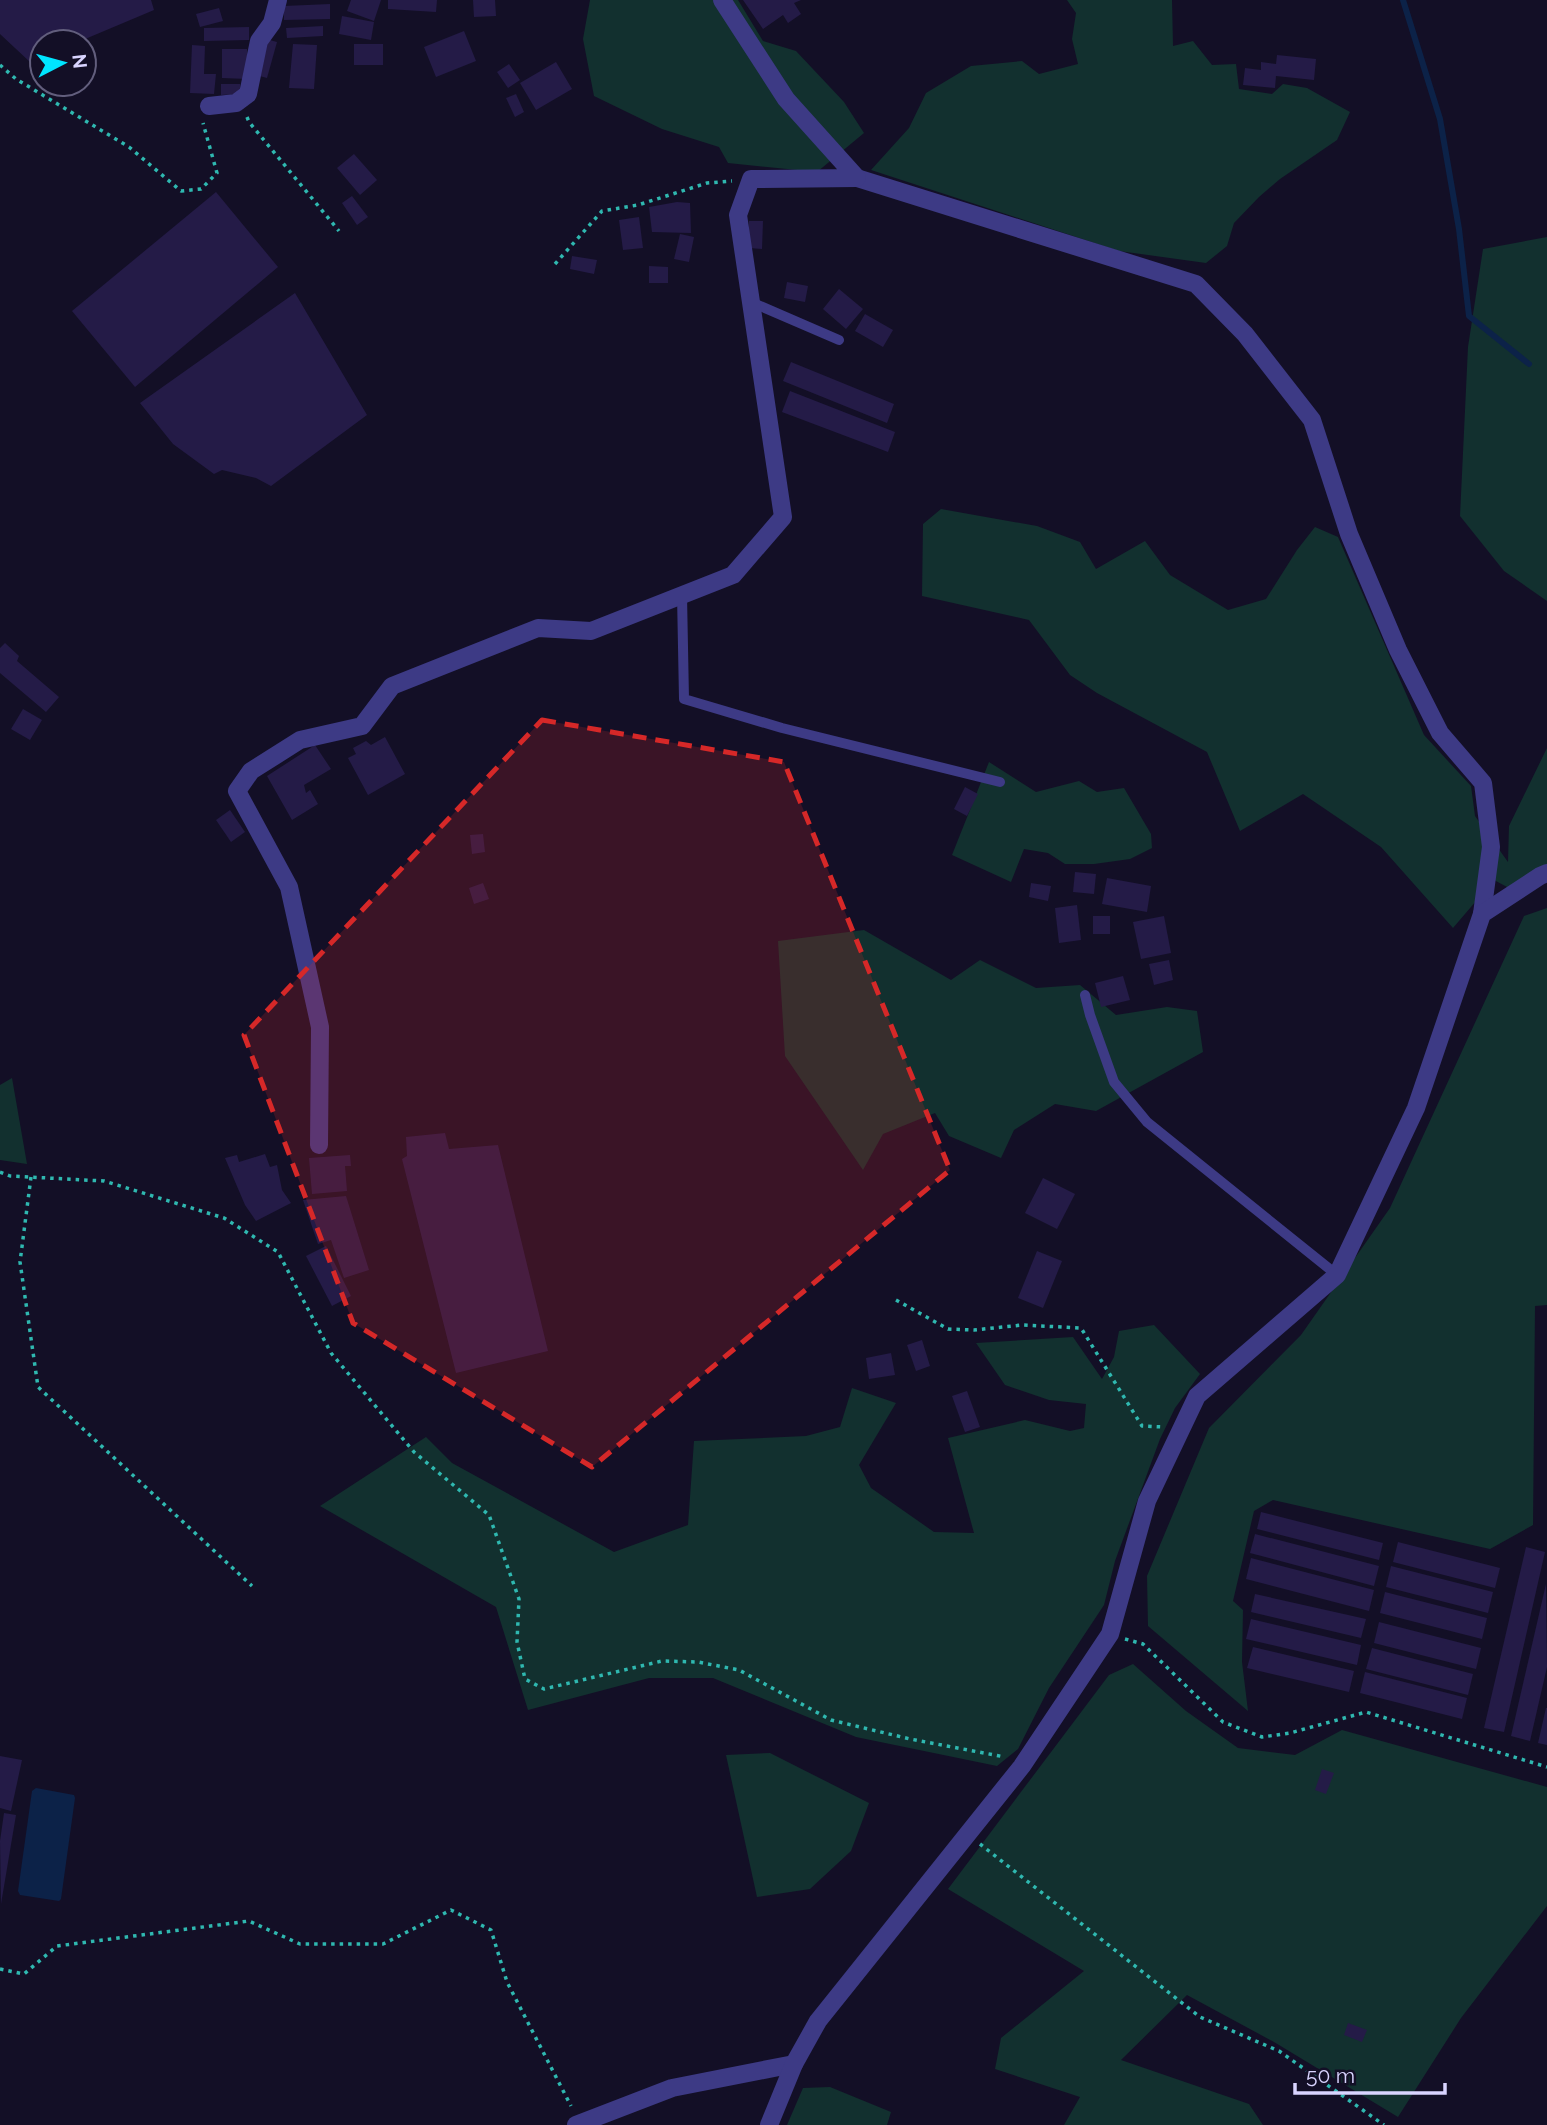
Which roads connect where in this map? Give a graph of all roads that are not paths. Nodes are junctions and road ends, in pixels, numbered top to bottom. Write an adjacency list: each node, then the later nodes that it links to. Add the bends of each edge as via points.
1 (278, 0): 3 (street, via 272,23 259,41 248,94 236,103)
2 (722, 0): 4 (street, via 786,99)
3 (209, 106)
4 (857, 178): 5 (street, via 751,179 738,215); 10 (street, via 1196,284 1245,334 1312,420 1349,534 1398,650 1440,733 1483,783 1491,847)
5 (751, 302): 6 (lane); 7 (street, via 783,517 733,575)
6 (839, 340)
7 (682, 596): 8 (lane, via 684,699); 12 (street, via 591,631 538,628 392,686 362,726 300,740 251,771 237,791 289,887 320,1027)
8 (1000, 782)
9 (1547, 873): 10 (street)
10 (1482, 914): 13 (street, via 1416,1108)
11 (1086, 996): 13 (lane, via 1114,1082 1147,1122)
12 (319, 1145)
13 (1337, 1275): 14 (street, via 1197,1396 1147,1501 1110,1634 1022,1766 818,2021)
14 (794, 2064): 15 (street, via 673,2088); 16 (street)
15 (578, 2124)
16 (769, 2125)

